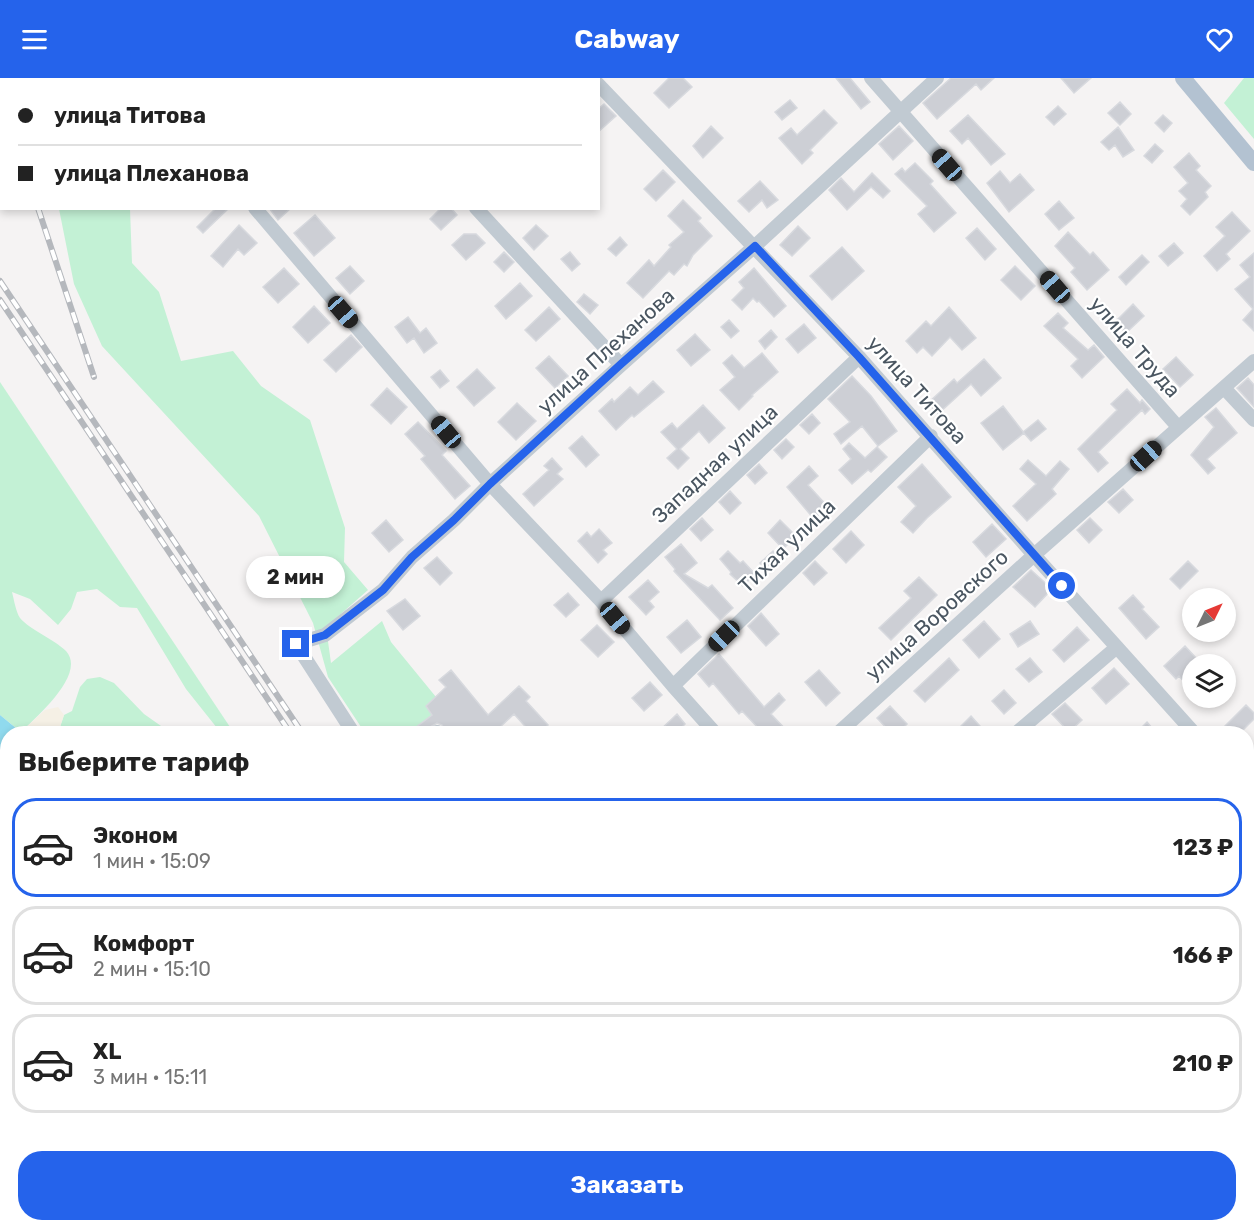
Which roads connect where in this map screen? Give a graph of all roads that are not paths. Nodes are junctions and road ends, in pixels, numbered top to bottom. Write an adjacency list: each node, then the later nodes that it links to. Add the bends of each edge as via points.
1 (871, 78): 5 (street, улица Труда)
2 (937, 78): 5 (street, улица Плеханова)
3 (1183, 78): 6 (main road)
4 (600, 86): 9 (street, улица Титова)
5 (901, 112): 9 (street, улица Плеханова); 15 (street, улица Труда)
6 (1254, 163)
7 (257, 210): 17 (street)
8 (478, 210): 12 (street)
9 (755, 246): 10 (street, улица Титова); 12 (street, улица Плеханова)
10 (859, 357): 16 (street, улица Титова); 19 (street, Западная улица)
11 (1254, 361): 13 (street, улица Воровского)
12 (621, 364): 17 (street, улица Плеханова)
13 (1224, 388): 14 (street); 15 (street, улица Воровского)
14 (1254, 420)
15 (1178, 427): 18 (street, улица Воровского)
16 (931, 436): 18 (street, улица Титова); 21 (street, Тихая улица)
17 (490, 484): 19 (street); 22 (street, улица Плеханова, via 412,557 383,590 325,635 296,644)
18 (1034, 555): 20 (street, улица Титова); 24 (street, улица Воровского)
19 (601, 601): 21 (street)
20 (1117, 647): 25 (street); 26 (street, улица Титова)
21 (672, 686): 23 (street)
22 (349, 726)
23 (709, 726)
24 (846, 726)
25 (1024, 726)
26 (1188, 726)

